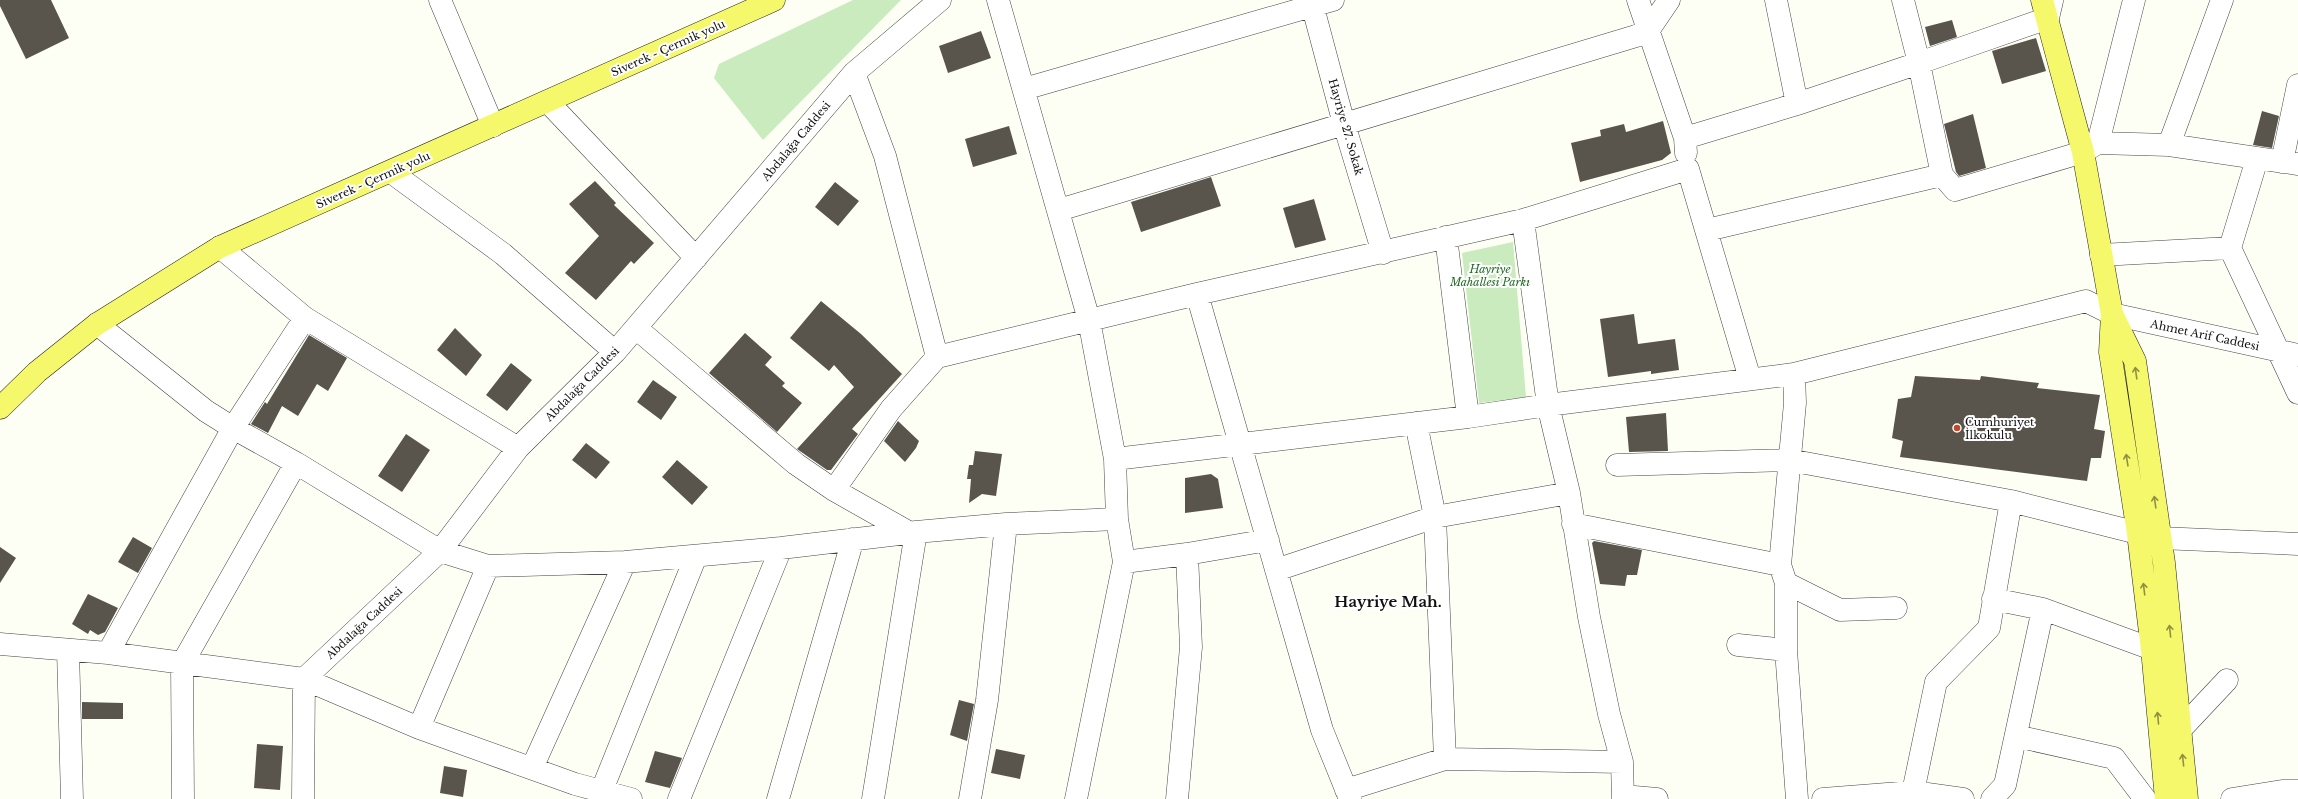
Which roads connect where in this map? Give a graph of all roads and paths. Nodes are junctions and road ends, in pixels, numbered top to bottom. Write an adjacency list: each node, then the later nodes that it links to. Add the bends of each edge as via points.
1 (440, 0): 22 (street)
2 (774, 0): 19 (main road, Siverek - Çermik yolu)
3 (940, 0): 16 (street, Abdalağa Caddesi)
4 (998, 0): 18 (street)
5 (1333, 0): 12 (street)
6 (1638, 0): 14 (street)
7 (1669, 0): 14 (street)
8 (1776, 0): 20 (street)
9 (1903, 0): 15 (street)
10 (2134, 0): 25 (street)
11 (2222, 0): 24 (street)
12 (1311, 3): 18 (street); 21 (street, Hayriye 27. Sokak)
13 (2047, 6): 15 (street); 25 (main road)
14 (1648, 31): 21 (street); 23 (street)
15 (1919, 63): 20 (street); 30 (street)
16 (854, 73): 39 (street, Abdalağa Caddesi); 49 (street, via 885,156)
17 (2298, 85): 27 (street)
18 (1024, 89): 31 (street)
19 (548, 102): 22 (main road, Siverek - Çermik yolu); 39 (street)
20 (1797, 104): 23 (street)
21 (1344, 124): 31 (street); 37 (street, Hayriye 27. Sokak)
22 (493, 126): 29 (main road, Siverek - Çermik yolu)
23 (1685, 138): 28 (street)
24 (2169, 145): 25 (street); 26 (street)
25 (2091, 148): 30 (street, via 1955,190); 38 (main road)
26 (2257, 159): 27 (street); 36 (street)
27 (2290, 163)
28 (1688, 169): 32 (street); 33 (street)
29 (391, 172): 35 (main road, Siverek - Çermik yolu); 47 (street, via 503,254)
30 (1942, 175): 33 (street)
31 (1059, 210): 43 (street)
32 (1523, 220): 34 (street); 53 (street)
33 (1707, 230): 51 (street)
34 (1446, 237): 37 (street); 55 (street)
35 (220, 247): 42 (street); 44 (main road, Siverek - Çermik yolu)
36 (2230, 248): 38 (street); 46 (street)
37 (1383, 253): 40 (street)
38 (2101, 255): 41 (main road)
39 (696, 258): 45 (street, Abdalağa Caddesi)
40 (1197, 294): 43 (street); 58 (street)
41 (2112, 314): 46 (street, Ahmet Arif Caddesi); 50 (street, Ahmet Arif Caddesi, via 2086,301); 72 (main road, one-way to 41, via 2110,352); 73 (main road, one-way to 41, via 2135,361)
42 (305, 318): 57 (street); 59 (street)
43 (1089, 320): 49 (street); 60 (street)
44 (97, 324): 54 (main road, Siverek - Çermik yolu, via 37,372); 57 (street, via 206,411)
45 (636, 328): 47 (street, Abdalağa Caddesi); 64 (street, via 796,464)
46 (2277, 351): 48 (street, Ahmet Arif Caddesi); 52 (street)
47 (615, 352): 59 (street, Abdalağa Caddesi)
48 (2298, 355)
49 (937, 358): 64 (street, via 891,409)
50 (1794, 374): 51 (street, Ahmet Arif Caddesi); 61 (street)
51 (1750, 379): 53 (street, Ahmet Arif Caddesi)
52 (2298, 393)
53 (1548, 405): 55 (street, Ahmet Arif Caddesi); 65 (street)
54 (0, 408)
55 (1468, 417): 56 (street, Ahmet Arif Caddesi)
56 (1416, 424): 58 (street, Ahmet Arif Caddesi); 67 (street)
57 (233, 428): 62 (street); 94 (street)
58 (1240, 445): 60 (street, Ahmet Arif Caddesi); 75 (street)
59 (518, 448): 78 (street, Abdalağa Caddesi)
60 (1115, 459): 68 (street)
61 (1789, 460): 63 (street); 66 (street); 85 (street)
62 (296, 463): 78 (street); 95 (street)
63 (1617, 465)
64 (834, 490): 71 (street)
65 (1569, 493): 67 (street); 70 (street)
66 (2011, 500): 72 (street); 86 (street)
67 (1435, 517): 84 (street); 101 (street)
68 (1117, 519): 69 (street); 82 (street)
69 (1006, 524): 71 (street); 118 (street, via 987,700)
70 (1573, 524): 85 (street); 102 (street, via 1609,714)
71 (913, 532): 74 (street); 117 (street)
72 (2138, 533): 91 (main road, one-way to 72)
73 (2160, 538): 76 (street); 99 (main road, one-way to 73)
74 (854, 539): 77 (street); 116 (street)
75 (1268, 540): 79 (street); 84 (street)
76 (2298, 544)
77 (780, 548): 80 (street); 115 (street)
78 (440, 551): 83 (street); 96 (street, Abdalağa Caddesi)
79 (1187, 554): 82 (street); 120 (street, via 1191,647)
80 (696, 556): 81 (street); 104 (street)
81 (625, 562): 83 (street); 103 (street)
82 (1124, 562): 119 (street)
83 (488, 566): 98 (street)
84 (1276, 570): 108 (street, via 1322,730)
85 (1783, 574): 87 (street, via 1840,610); 93 (street)
86 (1993, 599): 88 (street); 107 (street, via 1989,628 1936,682)
87 (1896, 608)
88 (2043, 609): 91 (street); 100 (street)
89 (0, 644): 92 (street)
90 (1738, 645): 93 (street)
91 (2152, 649): 110 (main road, one-way to 91)
92 (68, 650): 94 (street); 111 (street)
93 (1786, 650): 122 (street)
94 (108, 653): 95 (street)
95 (182, 664): 96 (street); 112 (street)
96 (304, 679): 98 (street); 113 (street)
97 (2226, 680): 99 (street)
98 (419, 728): 103 (street)
99 (2180, 730): 126 (main road, one-way to 99)
100 (2016, 736): 110 (street, via 2114,758); 125 (street, via 2005,785)
101 (1445, 759): 102 (street); 108 (street)
102 (1622, 762): 109 (street)
103 (532, 768): 106 (street)
104 (602, 790): 106 (street); 114 (street)
105 (2298, 791): 127 (street)
106 (572, 792)
107 (1913, 792): 123 (street); 124 (street)
108 (1348, 794)
109 (1623, 797): 121 (street)
110 (2157, 797)
111 (72, 799)
112 (183, 799)
113 (303, 799)
114 (631, 799)
115 (679, 799)
116 (778, 799)
117 (874, 799)
118 (970, 799)
119 (1076, 799)
120 (1178, 799)
121 (1657, 799)
122 (1797, 799)
123 (1823, 799)
124 (1963, 799)
125 (1992, 799)
126 (2187, 799)
127 (2232, 799)

